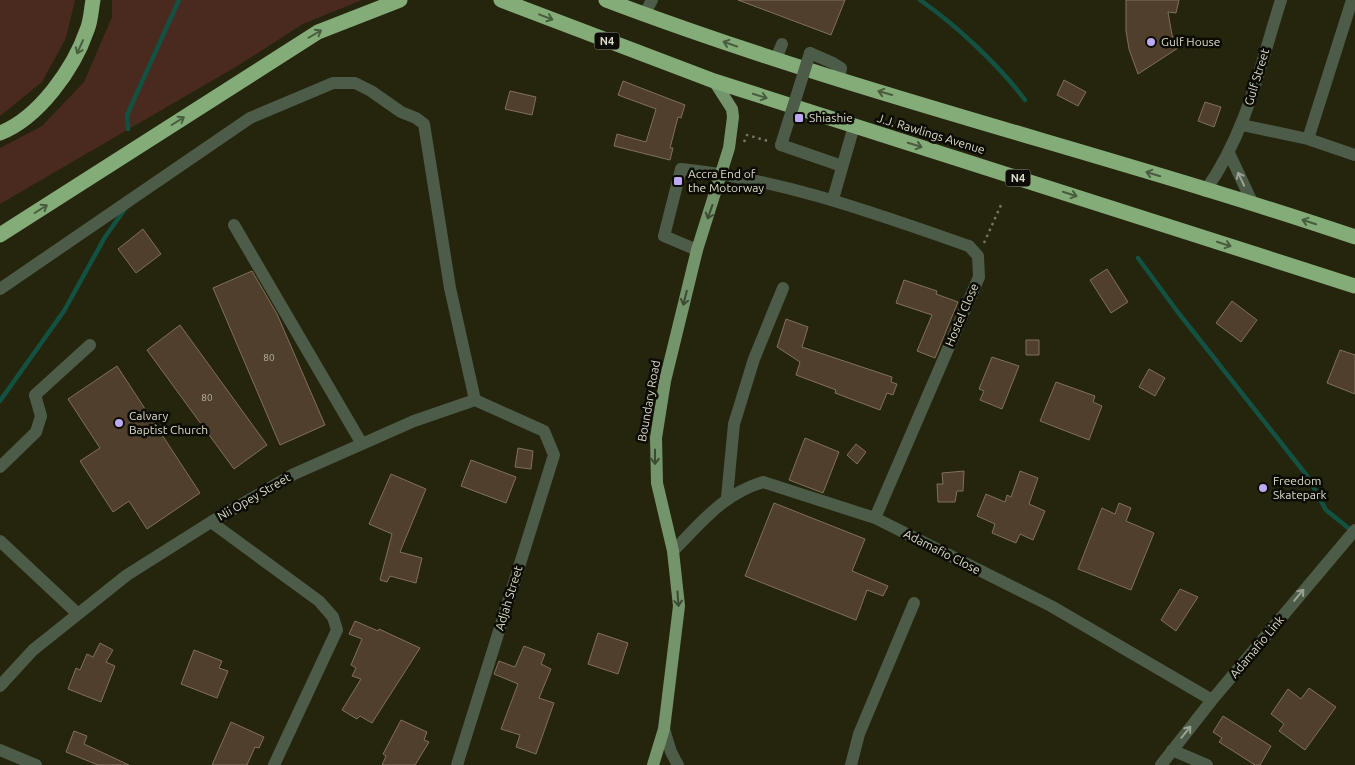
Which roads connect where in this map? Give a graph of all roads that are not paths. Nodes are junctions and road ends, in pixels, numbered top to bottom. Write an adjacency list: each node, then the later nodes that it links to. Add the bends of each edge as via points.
1 (93, 0): 15 (highway, one-way to 15, via 88,29 75,58 51,94)
2 (400, 0): 25 (highway, one-way to 2, via 318,32)
3 (501, 0): 12 (highway, J.J. Rawlings Avenue / N4, one-way to 12)
4 (606, 0): 8 (highway, J.J. Rawlings Avenue)
5 (652, 0): 8 (street)
6 (1281, 0): 13 (street, Gulf Street)
7 (1352, 0): 16 (street)
8 (644, 14): 10 (highway, J.J. Rawlings Avenue, one-way to 8)
9 (782, 44): 10 (street)
10 (776, 59): 11 (highway, J.J. Rawlings Avenue)
11 (839, 80): 19 (street, bridge, via 841,68 810,53 780,145); 21 (highway, J.J. Rawlings Avenue, one-way to 11)
12 (714, 81): 14 (highway, J.J. Rawlings Avenue / N4, one-way to 14); 20 (main road, Boundary Road, via 726,98 733,117)
13 (1242, 125): 16 (street); 17 (street, Gulf Street)
14 (854, 126): 19 (street); 28 (highway, J.J. Rawlings Avenue / N4, one-way to 28)
15 (0, 133)
16 (1308, 139): 18 (street)
17 (1229, 153): 21 (street, Gulf Street); 23 (street, one-way to 17)
18 (1355, 155)
19 (842, 166): 22 (street)
20 (723, 173): 22 (street); 27 (main road, Boundary Road, one-way to 27); 27 (street, via 682,169 664,236)
21 (1204, 191): 23 (highway, J.J. Rawlings Avenue)
22 (833, 199): 36 (street, Hostel Close, via 969,246 978,256 978,277)
23 (1253, 204): 26 (highway, J.J. Rawlings Avenue, one-way to 23)
24 (234, 225): 33 (street)
25 (0, 235)
26 (1355, 237)
27 (697, 250): 40 (main road, Boundary Road, one-way to 40, via 665,381 656,438 657,483)
28 (1355, 286)
29 (783, 288): 35 (street, via 754,360 734,424)
30 (0, 289): 32 (street, via 250,118 333,83 355,83 424,124 450,288)
31 (90, 345): 34 (street, via 35,395 42,416 36,432)
32 (475, 400): 33 (street, Nii Opey Street, via 414,421); 50 (street, Adjah Street, via 544,431 554,455)
33 (362, 444): 37 (street, Nii Opey Street, via 294,474)
34 (0, 467)
35 (727, 497): 36 (street, Adamafio Close, via 763,482); 40 (street, Adamafio Close)
36 (874, 518): 44 (street, Adamafio Close, via 1052,606)
37 (211, 522): 42 (street, Nii Opey Street, via 128,575); 49 (street, via 319,601 333,617 337,630)
38 (1355, 530): 44 (street, Adamafio Link, one-way to 38)
39 (0, 541): 42 (street)
40 (673, 550): 45 (main road, Boundary Road, one-way to 45, via 679,606)
41 (914, 603): 53 (street, via 859,734)
42 (78, 614): 43 (street, Nii Opey Street, via 32,650)
43 (0, 686)
44 (1212, 700): 47 (street, Adamafio Link, one-way to 44)
45 (664, 729): 51 (main road, Boundary Road); 52 (street)
46 (0, 750): 48 (street)
47 (1172, 750): 54 (street, Adamafio Link); 55 (street)
48 (36, 765)
49 (274, 765)
50 (457, 765)
51 (653, 765)
52 (678, 765)
53 (851, 765)
54 (1161, 765)
55 (1208, 765)

